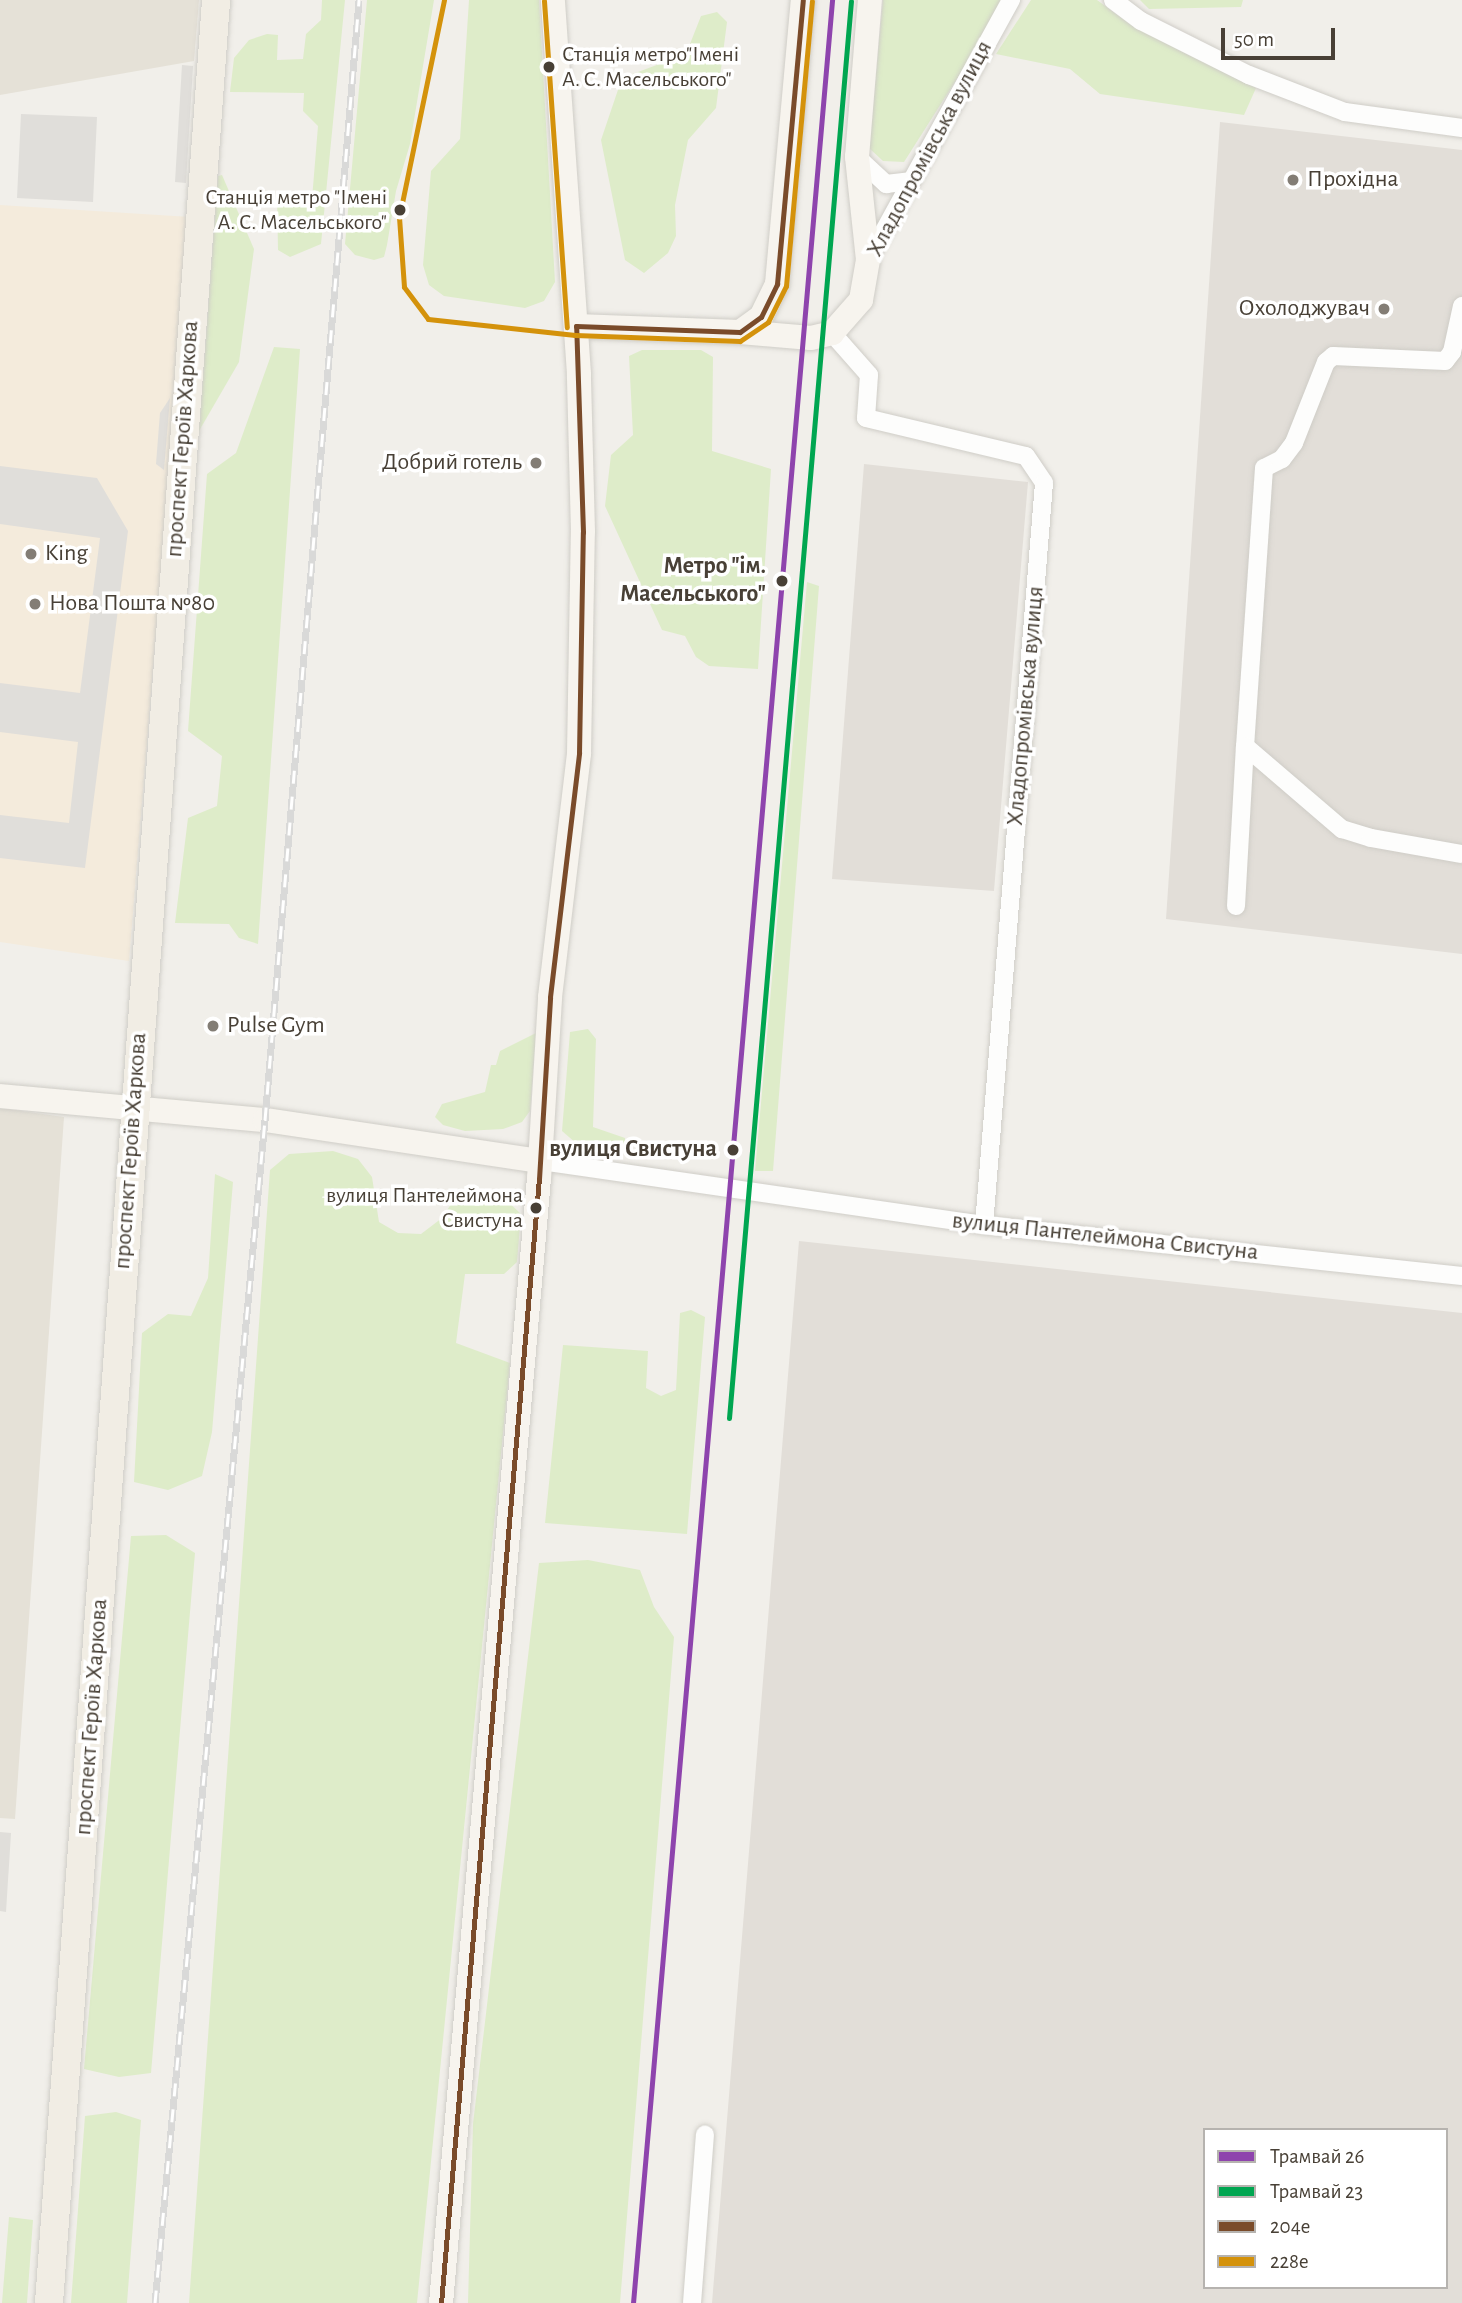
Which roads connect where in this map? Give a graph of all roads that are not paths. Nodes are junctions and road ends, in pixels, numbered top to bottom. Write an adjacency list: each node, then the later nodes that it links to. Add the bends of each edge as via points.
1 (216, 0): 19 (main road, проспект Героїв Харкова)
2 (553, 0): 12 (main road)
3 (803, 0): 13 (main road, via 777,284 761,317)
4 (870, 0): 8 (main road)
5 (1011, 0): 9 (street, Хладопромівська вулиця)
6 (1113, 0): 7 (street, via 1140,21 1250,75 1345,112)
7 (1462, 128)
8 (857, 157): 9 (street, via 886,184); 10 (main road)
9 (910, 181): 10 (street, Хладопромівська вулиця)
10 (868, 260): 14 (main road, Хладопромівська вулиця, via 862,300)
11 (1462, 306): 15 (street, via 1453,349 1444,361 1333,356 1326,362 1294,443 1282,459 1264,468)
12 (576, 326): 13 (main road); 20 (main road, via 583,532 579,753 550,997)
13 (740, 332): 14 (main road, via 811,338)
14 (832, 333): 21 (street, Хладопромівська вулиця, via 869,375 866,418 1026,456 1044,483)
15 (1245, 746): 16 (street, via 1342,829); 17 (street)
16 (1462, 854)
17 (1236, 906)
18 (0, 1096): 19 (main road, вулиця Пантелеймона Свистуна)
19 (135, 1107): 20 (main road, вулиця Пантелеймона Свистуна, via 265,1120); 24 (main road, проспект Героїв Харкова)
20 (540, 1161): 21 (street, вулиця Пантелеймона Свистуна); 25 (main road)
21 (984, 1225): 22 (street, вулиця Пантелеймона Свистуна)
22 (1462, 1276)
23 (705, 2136): 26 (street)
24 (49, 2303)
25 (441, 2303)
26 (692, 2303)

